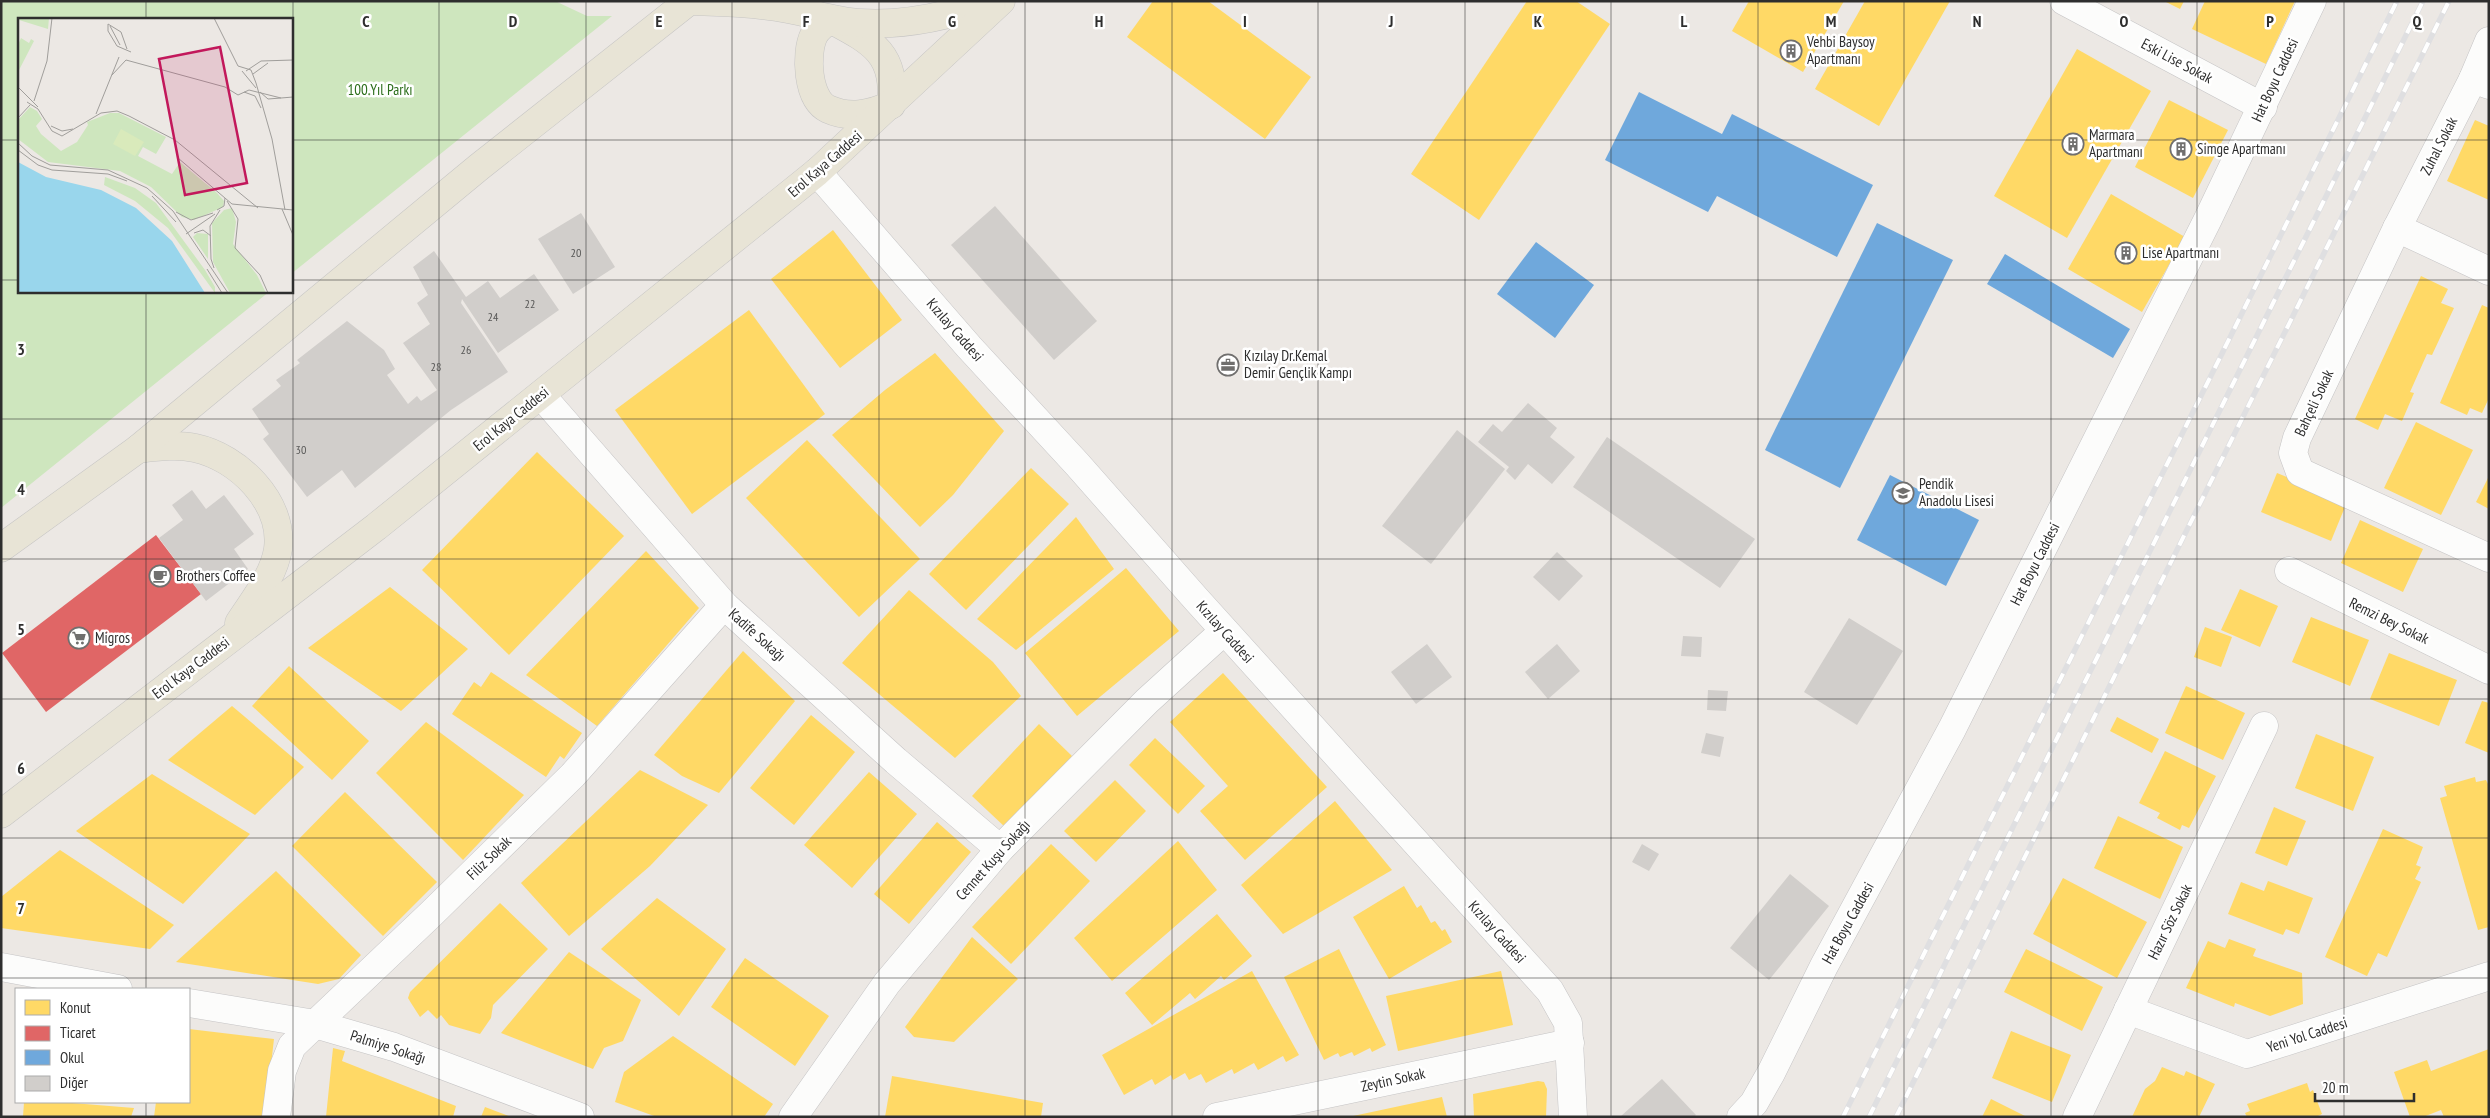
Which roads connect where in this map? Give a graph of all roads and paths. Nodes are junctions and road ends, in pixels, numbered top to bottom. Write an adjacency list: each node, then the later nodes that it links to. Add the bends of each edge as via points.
1 (992, 1): 5 (main road, via 939,17 913,21 859,23)
2 (1001, 1): 8 (main road, Erol Kaya Caddesi)
3 (2064, 1): 9 (street, Eski Lise Sokak)
4 (2312, 1): 9 (street, Hat Boyu Caddesi)
5 (830, 19): 8 (main road, via 864,37 884,57 893,85); 8 (main road, via 815,33 808,54 814,92 826,108 846,113 867,115); 14 (main road, via 780,8 689,1 479,167)
6 (2489, 41): 7 (street, Zuhal Sokak)
7 (2481, 82): 11 (street, Zuhal Sokak)
8 (891, 105): 10 (main road, Erol Kaya Caddesi)
9 (2263, 107): 37 (street, Hat Boyu Caddesi, via 1952,730 1824,966 1771,1073 1754,1103)
10 (817, 172): 13 (main road, Erol Kaya Caddesi); 19 (street, Kızılay Caddesi)
11 (2397, 228): 12 (street); 16 (street, Bahçeli Sokak, via 2297,438 2294,461 2300,472)
12 (2489, 272)
13 (541, 395): 18 (street, Kadife Sokağı); 20 (main road, Erol Kaya Caddesi)
14 (138, 449): 15 (main road); 20 (main road, via 195,448 221,457 250,479 270,506 277,526 278,550 265,582)
15 (1, 548)
16 (2489, 558)
17 (2289, 572): 21 (street, Remzi Bey Sokak)
18 (724, 605): 24 (street, Kadife Sokağı, via 896,761); 30 (street, Filiz Sokak, via 573,776)
19 (1224, 631): 24 (street, Cennet Kuşu Sokağı, via 1147,701); 31 (street, Kızılay Caddesi, via 1550,991 1568,1023)
20 (231, 638): 23 (main road, Erol Kaya Caddesi)
21 (2489, 670)
22 (2264, 726): 29 (street, Hazır Söz Sokak)
23 (1, 814)
24 (1000, 849): 34 (street, Cennet Kuşu Sokağı, via 887,983)
25 (1, 967): 27 (street)
26 (2489, 976): 29 (street, Yeni Yol Caddesi, via 2247,1054)
27 (113, 988)
28 (190, 1003): 30 (street, Palmiye Sokağı)
29 (2128, 1010): 38 (street, Hazır Söz Sokak)
30 (315, 1024): 32 (street, Filiz Sokak, via 292,1046 282,1071); 33 (street, Palmiye Sokağı, via 394,1047)
31 (1570, 1043): 35 (street, Zeytin Sokak); 36 (street, Kızılay Caddesi)
32 (276, 1117)
33 (580, 1117)
34 (793, 1117)
35 (1217, 1117)
36 (1574, 1117)
37 (1741, 1117)
38 (2077, 1117)

